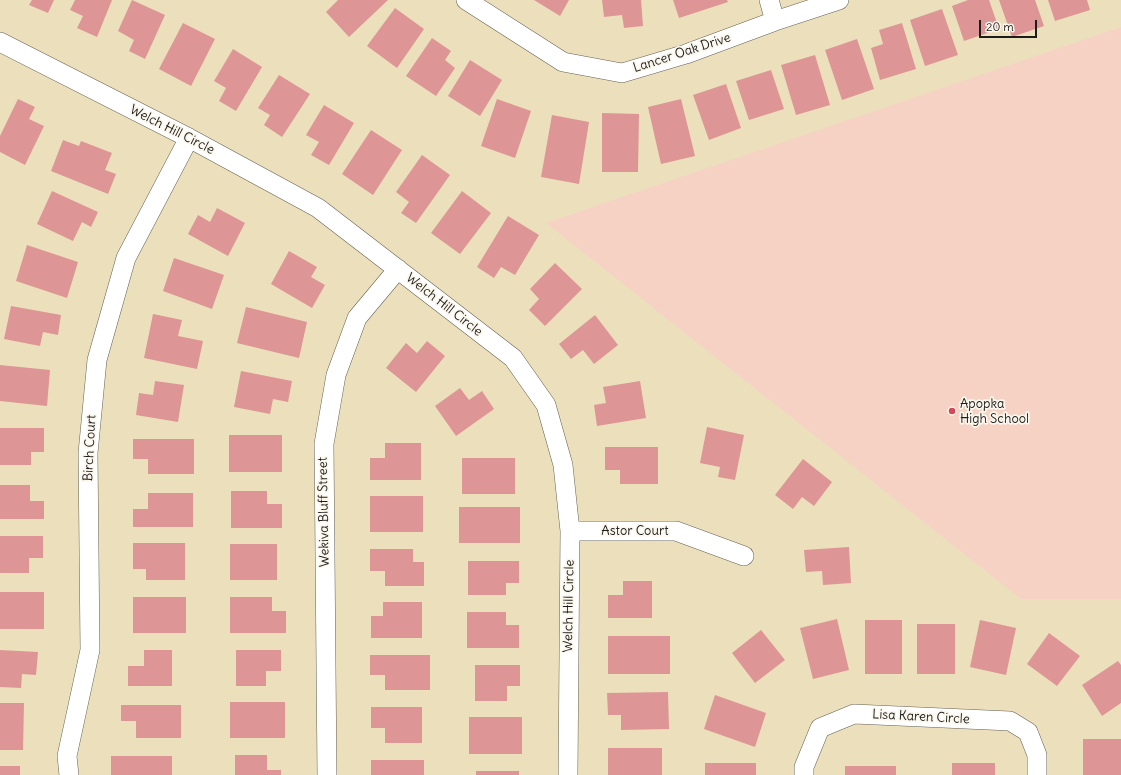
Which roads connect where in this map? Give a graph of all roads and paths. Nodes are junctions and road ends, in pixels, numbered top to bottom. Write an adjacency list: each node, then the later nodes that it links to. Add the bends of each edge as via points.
1 (466, 0): 4 (street, Lancer Oak Drive, via 563,62 622,73 686,54)
2 (768, 0): 4 (street)
3 (839, 0): 4 (street, Lancer Oak Drive)
4 (775, 21)
5 (0, 42): 6 (street, Welch Hill Circle)
6 (189, 138): 7 (street, Welch Hill Circle, via 318,208); 10 (street, Birch Court, via 126,258 97,360 88,453 90,650 68,756)
7 (398, 269): 8 (street, Welch Hill Circle, via 513,358 546,405 564,465); 11 (street, Wekiva Bluff Street, via 357,318 336,376 324,444)
8 (570, 531): 9 (street, Astor Court, via 676,531); 12 (street, Welch Hill Circle)
9 (744, 556)
10 (69, 775)
11 (327, 775)
12 (568, 775)
13 (804, 775): 14 (street, Lisa Karen Circle, via 804,767 820,728 854,714 1010,721 1028,732 1037,755)
14 (1037, 775)

